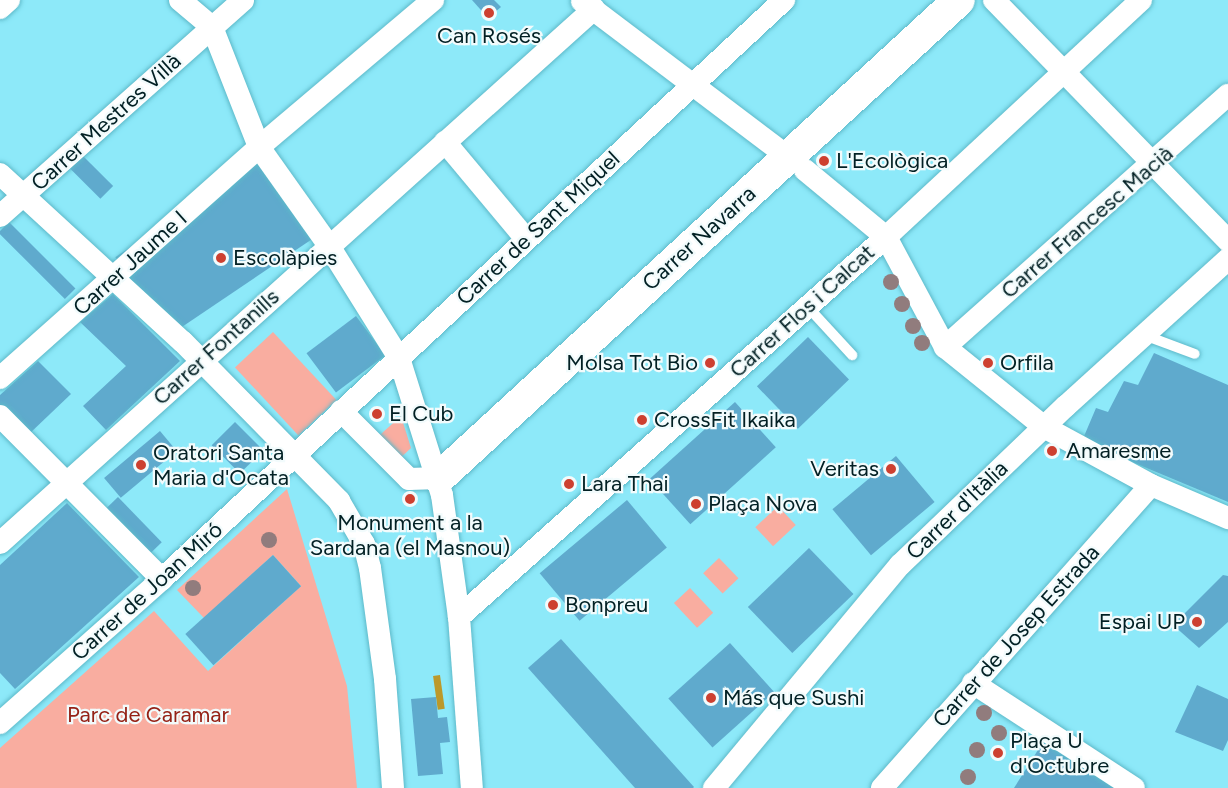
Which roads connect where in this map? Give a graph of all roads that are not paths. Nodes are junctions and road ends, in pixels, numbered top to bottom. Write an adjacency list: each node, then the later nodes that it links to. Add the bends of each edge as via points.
1 (9, 0): 10 (street)
2 (180, 0): 11 (street)
3 (243, 0): 11 (street, Carrer Mestres Villà)
4 (433, 0): 16 (street, Carrer Jaume I)
5 (784, 0): 13 (street, Carrer de Sant Miquel)
6 (959, 0): 41 (street, Carrer Navarra)
7 (994, 0): 12 (street)
8 (1141, 0): 12 (street, Carrer Flos i Calcat)
9 (587, 5): 13 (street); 15 (street, Carrer Fontanills)
10 (0, 8)
11 (212, 27): 16 (street); 21 (street, Carrer Mestres Villà)
12 (1062, 71): 18 (street); 23 (street, Carrer Flos i Calcat)
13 (695, 83): 17 (street); 24 (street, Carrer de Sant Miquel)
14 (1228, 95): 18 (street, Carrer Francesc Macià)
15 (445, 142): 24 (street); 26 (street, Carrer Fontanills)
16 (259, 147): 26 (street); 28 (street, Carrer Jaume I)
17 (780, 151)
18 (1154, 164): 25 (street); 31 (street, Carrer Francesc Macià)
19 (805, 170): 23 (street)
20 (0, 174): 21 (street)
21 (24, 196): 22 (street, Carrer Mestres Villà); 28 (street)
22 (0, 216)
23 (886, 237): 29 (street, Carrer Flos i Calcat); 31 (street)
24 (526, 239): 34 (street, Carrer de Sant Miquel)
25 (1228, 241)
26 (328, 246): 34 (street); 35 (street, Carrer Fontanills)
27 (1228, 259): 30 (street, Carrer d'Itàlia)
28 (115, 277): 35 (street); 36 (street, Carrer Jaume I)
29 (807, 306): 33 (lane); 47 (street, Carrer Flos i Calcat)
30 (1144, 335): 32 (lane); 39 (street, Carrer d'Itàlia)
31 (945, 347): 39 (street)
32 (1195, 354)
33 (852, 355)
34 (399, 358): 37 (street, Carrer de Sant Miquel); 41 (street)
35 (202, 360): 40 (street); 42 (street, Carrer Fontanills)
36 (0, 378)
37 (341, 411): 40 (street, Carrer de Sant Miquel); 41 (street, via 409,479)
38 (0, 416): 42 (street)
39 (1044, 427): 43 (street); 52 (street, Carrer d'Itàlia, via 900,565)
40 (292, 456): 46 (street, Carrer de Joan Miró); 50 (street, via 339,501 364,544 385,679)
41 (439, 478): 47 (street)
42 (67, 482): 45 (street, Carrer Fontanills); 46 (street)
43 (1151, 485): 44 (street); 48 (street, Carrer de Josep Estrada)
44 (1228, 518)
45 (0, 543)
46 (162, 579): 49 (street, Carrer de Joan Miró)
47 (459, 617): 51 (street)
48 (973, 683): 53 (street, Carrer de Josep Estrada); 54 (street)
49 (0, 723)
50 (393, 788)
51 (472, 788)
52 (714, 788)
53 (882, 788)
54 (1134, 788)

